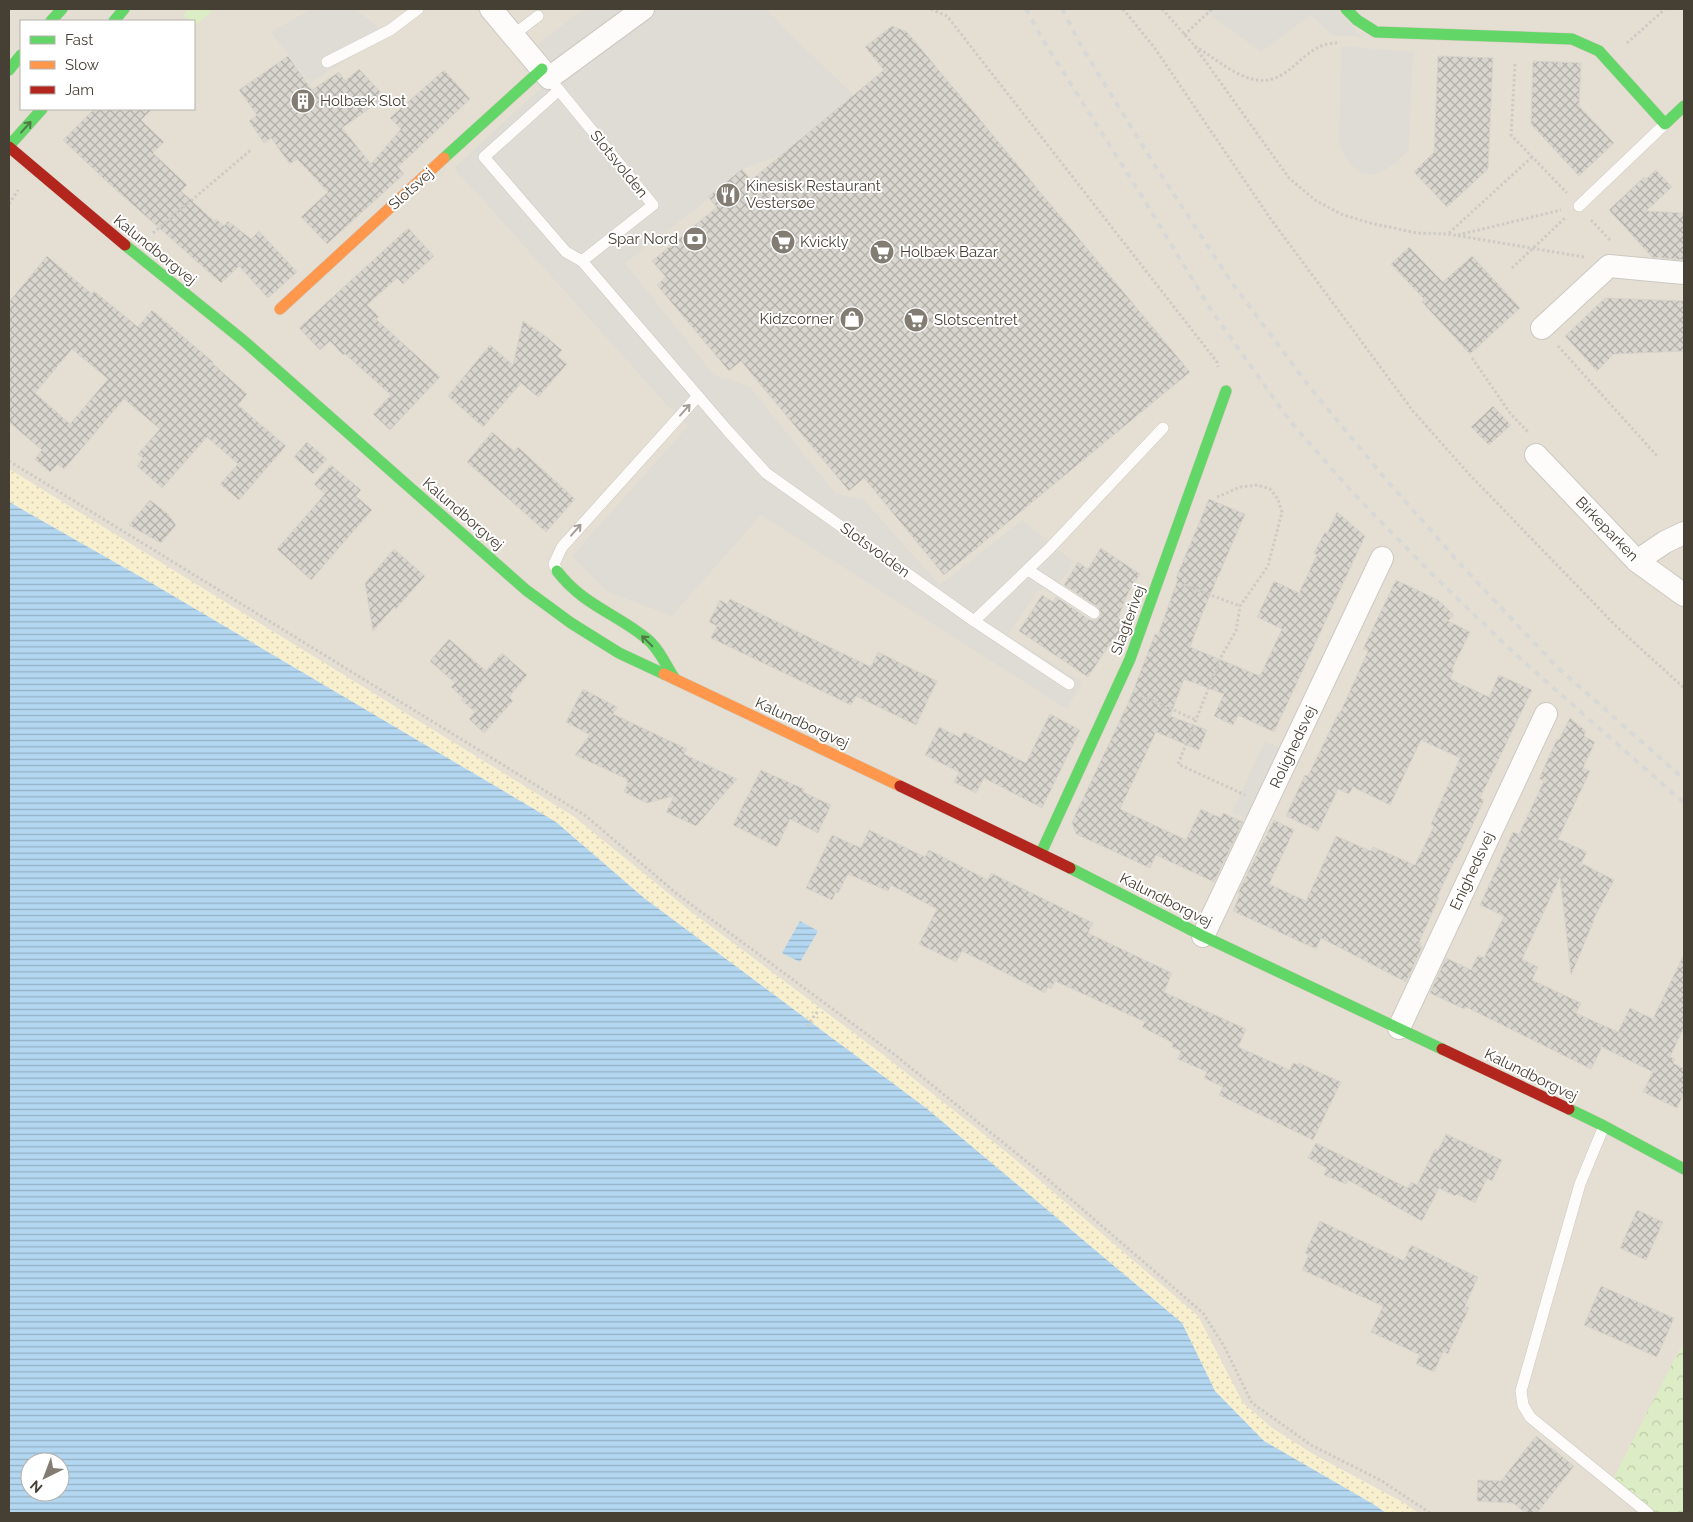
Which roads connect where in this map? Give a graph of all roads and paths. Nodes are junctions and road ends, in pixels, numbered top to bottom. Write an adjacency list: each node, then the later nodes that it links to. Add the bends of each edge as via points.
1 (62, 9): 13 (street)
2 (124, 9): 14 (street)
3 (418, 9): 22 (lane, via 390,30)
4 (641, 9): 24 (street, Slotsvej)
5 (931, 9): 43 (path, via 947,16 1217,362)
6 (1123, 9): 63 (path, via 1154,47 1270,218 1413,411 1468,473 1616,626)
7 (1162, 9): 15 (path)
8 (1212, 9): 15 (path)
9 (1346, 9): 17 (street, via 1376,32)
10 (1665, 9): 21 (path)
11 (494, 10): 16 (street, Slotsvolden)
12 (538, 16): 16 (lane)
13 (52, 20)
14 (115, 20)
15 (1184, 35): 19 (path)
16 (512, 36): 24 (street, Slotsvolden)
17 (1516, 36): 21 (street, via 1572,39 1599,51); 30 (path, via 1512,135)
18 (1349, 43): 19 (path, via 1331,42 1314,49 1272,81 1241,75)
19 (1193, 44): 32 (path, via 1288,178 1315,200 1370,224 1417,233)
20 (20, 56): 23 (street)
21 (1608, 60): 27 (street)
22 (327, 62)
23 (9, 70)
24 (550, 79): 36 (lane, via 484,157 566,252); 36 (lane, Slotsvolden, via 653,205); 40 (street, Slotsvej)
25 (1684, 106): 27 (street)
26 (41, 110): 28 (street, one-way to 26)
27 (1665, 124): 31 (lane)
28 (9, 147): 35 (street, Kalundborgvej)
29 (252, 149): 35 (path)
30 (1532, 157): 31 (path); 32 (path)
31 (1579, 206): 33 (path); 34 (path); 37 (path, via 1622,253)
32 (1448, 234): 33 (path)
33 (1456, 235): 34 (path)
34 (1532, 249): 37 (path, via 1599,260); 38 (path)
35 (132, 251): 60 (street, Kalundborgvej, via 244,341 526,590 619,653)
36 (582, 261): 44 (lane, Slotsvolden)
37 (1609, 266): 39 (street); 41 (street)
38 (1512, 268)
39 (1684, 273)
40 (280, 309)
41 (1542, 328): 47 (path)
42 (1472, 358): 46 (path)
43 (1226, 391): 49 (street, Slagterivej)
44 (698, 396): 54 (lane, one-way to 44, via 554,564 556,556 568,540); 59 (lane, Slotsvolden, via 766,473)
45 (1163, 428): 53 (lane)
46 (1533, 445): 52 (street, Birkeparken)
47 (1658, 457)
48 (9, 461): 74 (path, via 586,816 677,894 903,1061 1037,1170 1203,1313 1224,1346 1252,1403 1311,1445 1382,1481)
49 (1191, 488): 55 (street, Slagterivej); 57 (path, via 1218,498 1240,487 1258,485 1270,489 1278,499 1282,512 1268,566)
50 (1684, 532): 52 (street)
51 (1382, 558): 66 (street, Rolighedsvej)
52 (1637, 561): 56 (street, Birkeparken)
53 (1028, 570): 58 (lane); 59 (lane)
54 (557, 571): 60 (street, one-way to 54, via 648,640 579,594)
55 (1160, 576): 57 (path); 62 (street, Slagterivej)
56 (1684, 596)
57 (1240, 606): 65 (path, via 1236,632 1222,655)
58 (1094, 614)
59 (974, 621): 61 (lane, Slotsvolden)
60 (676, 680): 67 (street, Kalundborgvej)
61 (1069, 684)
62 (1118, 685): 65 (path); 67 (street, Slagterivej)
63 (1684, 688)
64 (1546, 714): 71 (street, Enighedsvej)
65 (1196, 720): 66 (path, via 1178,764)
66 (1266, 804): 68 (street, Rolighedsvej)
67 (1041, 853): 68 (street, Kalundborgvej)
68 (1203, 936): 71 (street, Kalundborgvej)
69 (818, 1011): 70 (path)
70 (807, 1026)
71 (1399, 1028): 72 (street, Kalundborgvej)
72 (1604, 1126): 73 (street, Kalundborgvej); 75 (lane, via 1580,1184 1521,1391 1523,1405 1530,1417)
73 (1684, 1169)
74 (1430, 1513)
75 (1648, 1513)

